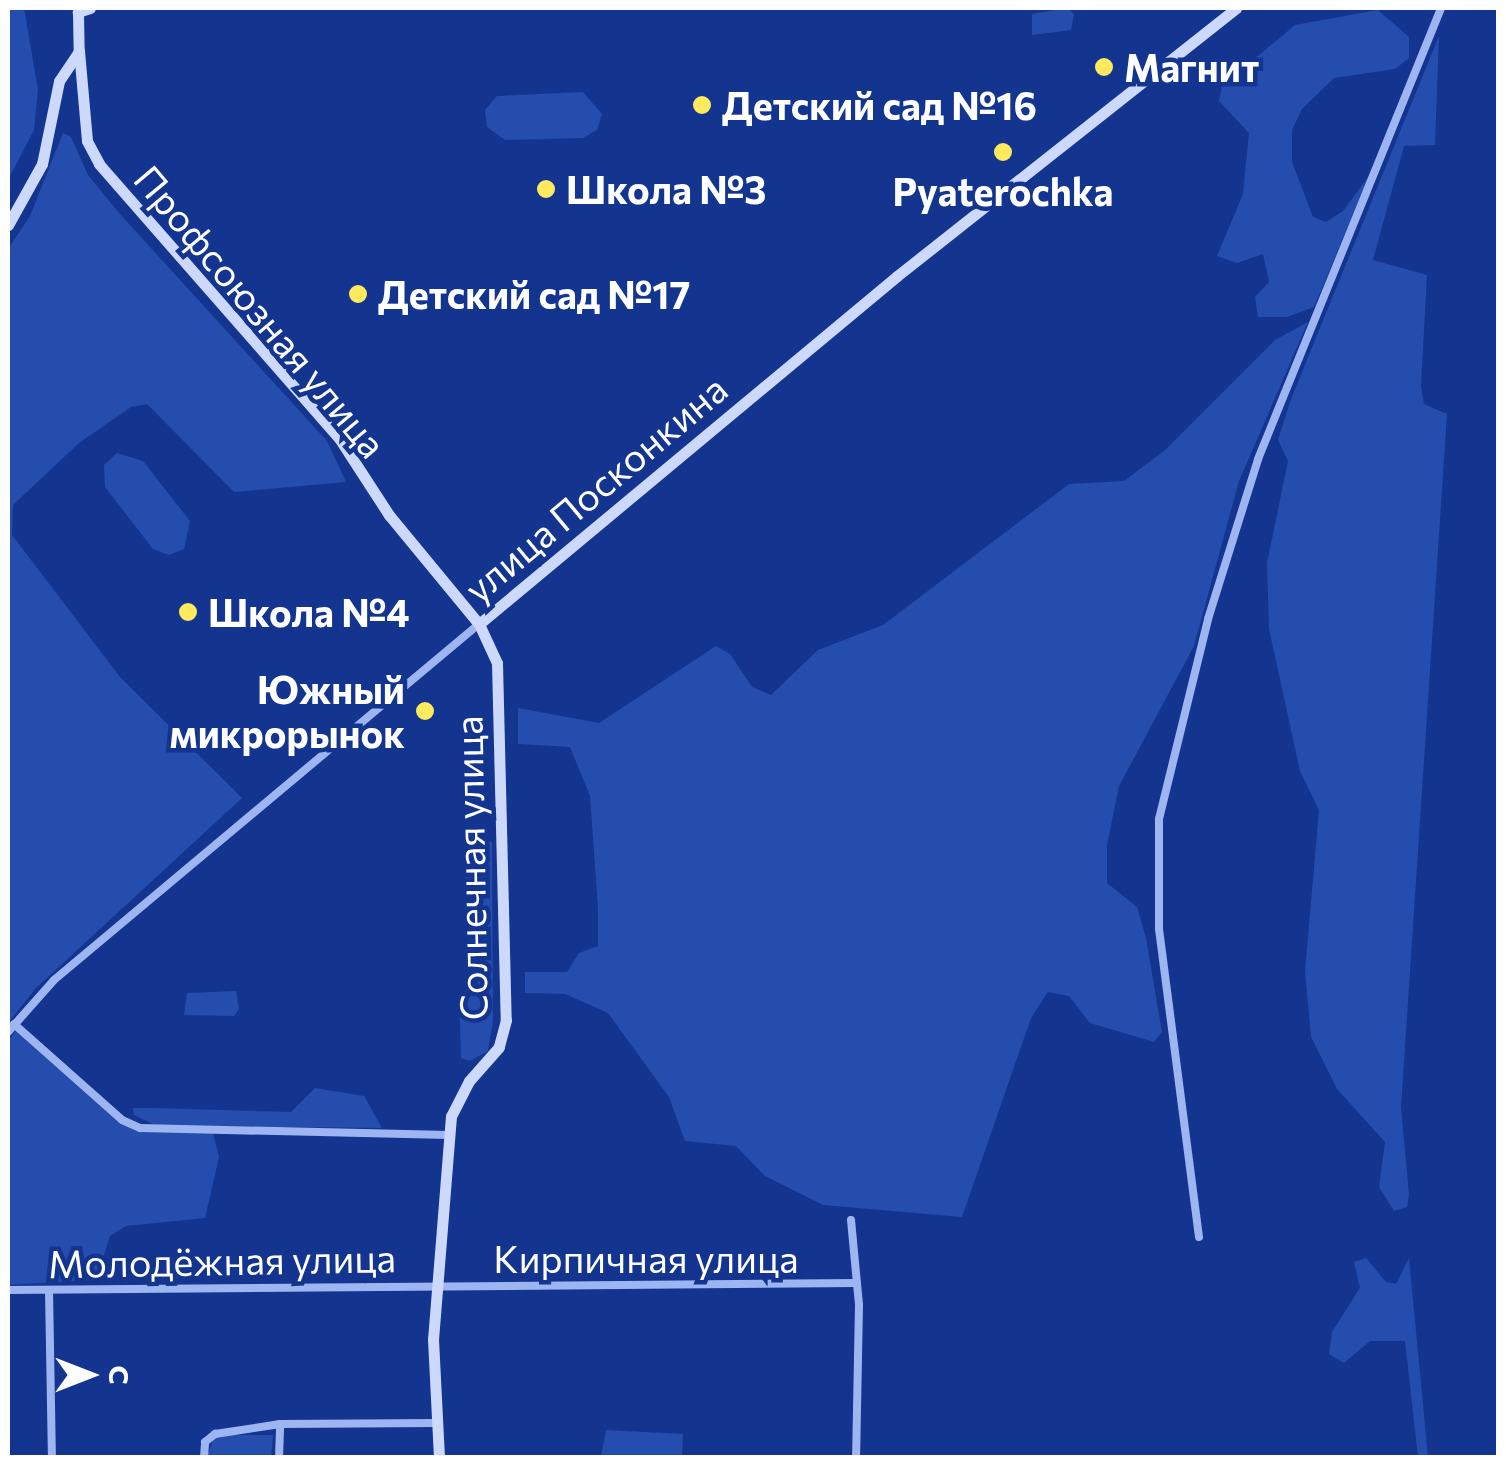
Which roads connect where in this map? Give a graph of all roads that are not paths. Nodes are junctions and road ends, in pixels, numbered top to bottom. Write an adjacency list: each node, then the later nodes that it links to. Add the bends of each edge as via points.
1 (1236, 8): 6 (street, улица Посконкина, via 883,288)
2 (1441, 8): 10 (street, via 1258,458 1208,620 1159,820 1158,914)
3 (80, 9): 4 (street, Профсоюзная улица)
4 (79, 51): 5 (street, via 59,81 42,164); 6 (street, Профсоюзная улица, via 87,141 98,164 338,438 389,515)
5 (8, 225)
6 (478, 624): 7 (street, улица Посконкина, via 54,980); 8 (street, Солнечная улица, via 497,662 506,1020 495,1054 454,1104)
7 (11, 1028): 8 (street, via 140,1128)
8 (449, 1135): 11 (street, Солнечная улица)
9 (851, 1220): 12 (street)
10 (1200, 1237)
11 (437, 1284): 12 (street, Кирпичная улица); 14 (street, Молодёжная улица); 15 (street, Солнечная улица)
12 (856, 1284): 21 (street)
13 (8, 1290): 14 (street, Молодёжная улица)
14 (49, 1290): 17 (street)
15 (436, 1423): 16 (street); 20 (street, Солнечная улица)
16 (280, 1424): 18 (street, via 215,1434); 19 (street)
17 (52, 1458)
18 (204, 1458)
19 (279, 1458)
20 (439, 1458)
21 (856, 1458)

